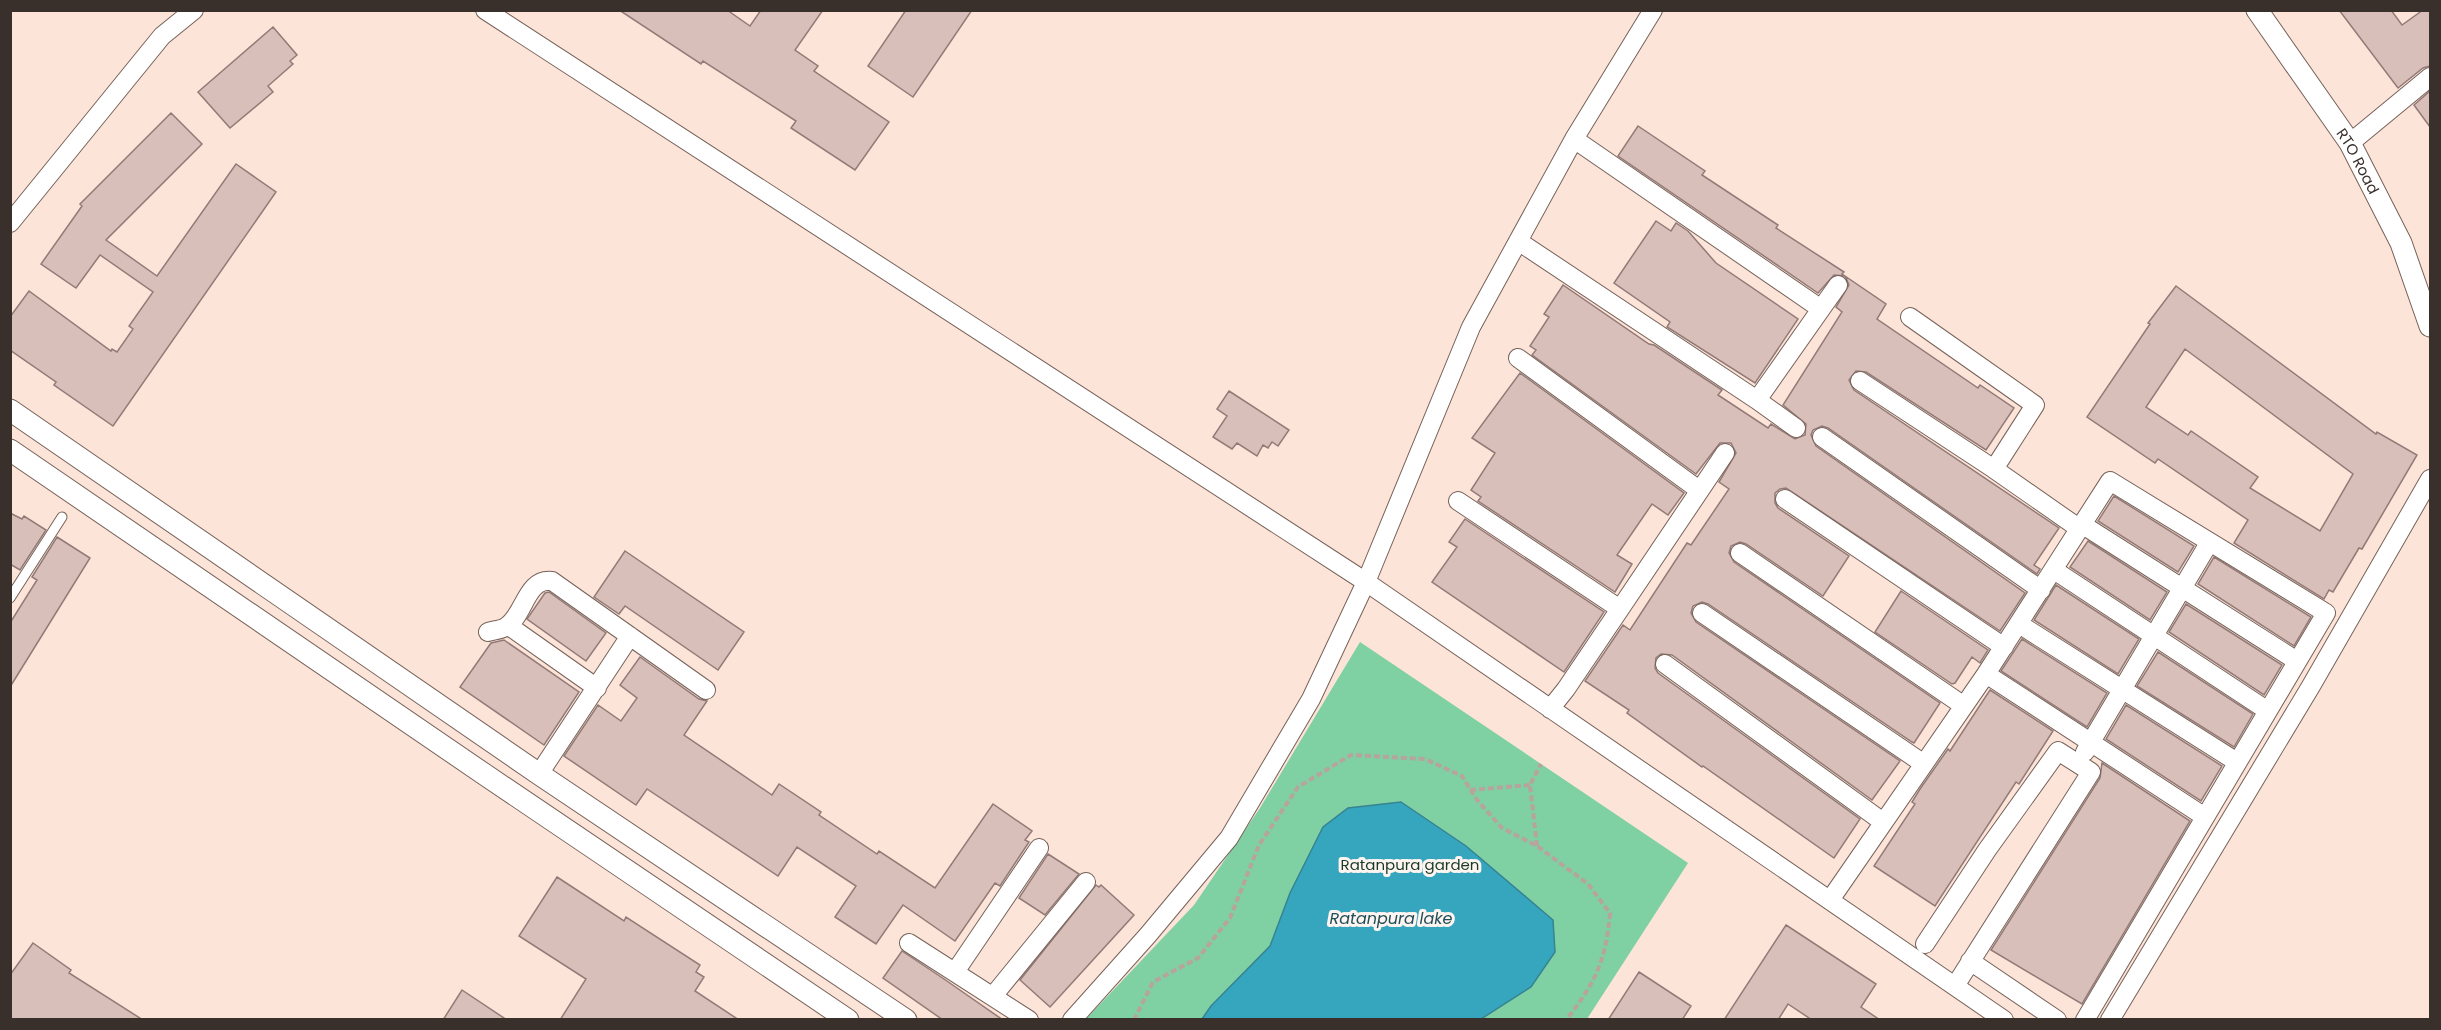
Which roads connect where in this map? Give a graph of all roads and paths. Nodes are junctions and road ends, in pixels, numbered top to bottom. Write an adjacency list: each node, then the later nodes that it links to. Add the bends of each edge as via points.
1 (194, 10): 8 (street, via 162,36)
2 (485, 10): 32 (street)
3 (1653, 10): 6 (street)
4 (2257, 10): 7 (street, RTO Road)
5 (2430, 77): 7 (street)
6 (1574, 139): 9 (street); 11 (street)
7 (2350, 143): 13 (street, RTO Road, via 2401,243)
8 (10, 223)
9 (1518, 241): 16 (street); 32 (street, via 1471,327)
10 (1838, 285): 11 (street)
11 (1821, 309): 16 (street)
12 (1910, 317): 22 (street, via 2035,405)
13 (2430, 326)
14 (1518, 358): 24 (street)
15 (1860, 381): 22 (street)
16 (1757, 400): 18 (street)
17 (10, 410): 58 (street)
18 (1796, 428)
19 (1822, 437): 34 (street)
20 (10, 450): 73 (street)
21 (1725, 453): 24 (street)
22 (1994, 469): 28 (street)
23 (2430, 479): 82 (street)
24 (1699, 490): 36 (street)
25 (1785, 499): 43 (street)
26 (1458, 501): 36 (street)
27 (62, 517): 35 (lane)
28 (2082, 527): 29 (street, via 2110,481); 31 (street); 33 (street)
29 (2209, 543): 33 (street); 44 (street, via 2326,613)
30 (1740, 553): 50 (street)
31 (2054, 570): 34 (street); 42 (street)
32 (1366, 582): 51 (street); 76 (street, via 1311,699 1229,838)
33 (2182, 588): 42 (street); 44 (street)
34 (2041, 590): 38 (street)
35 (10, 598)
36 (1620, 609): 51 (street)
37 (1702, 613): 56 (street)
38 (2019, 624): 43 (street); 48 (street)
39 (509, 626): 40 (street); 41 (street, via 536,584 544,580 560,586); 47 (street)
40 (488, 632)
41 (630, 636): 47 (street); 49 (street)
42 (2154, 636): 48 (street); 52 (street)
43 (2004, 646): 46 (street)
44 (2297, 662): 52 (street)
45 (1665, 664): 62 (street)
46 (1986, 674): 50 (street); 53 (street)
47 (597, 688): 58 (street)
48 (2122, 689): 53 (street); 54 (street)
49 (706, 690)
50 (1964, 706): 56 (street)
51 (1550, 708): 66 (street)
52 (2268, 711): 54 (street)
53 (2090, 742): 57 (street); 61 (street)
54 (2237, 762): 61 (street)
55 (1541, 764): 59 (path)
56 (1924, 764): 62 (street)
57 (2078, 764): 68 (street, via 2058,751); 69 (street, via 2091,772)
58 (539, 774): 74 (street)
59 (1530, 785): 60 (path); 63 (path)
60 (1470, 790): 63 (path, via 1502,828); 77 (path, via 1462,776 1425,759 1351,755 1298,788 1259,845 1230,918 1198,958 1153,982)
61 (2205, 817): 81 (street)
62 (1884, 822): 66 (street)
63 (1537, 846): 78 (path, via 1588,884 1610,913 1607,945 1596,976 1586,996)
64 (1039, 848): 70 (street)
65 (1086, 882): 72 (street)
66 (1830, 900): 71 (street)
67 (909, 943): 70 (street)
68 (1925, 944)
69 (1970, 961): 71 (street); 80 (street)
70 (955, 972): 72 (street)
71 (1955, 986): 79 (street)
72 (993, 996): 75 (street)
73 (848, 1020)
74 (906, 1020)
75 (1029, 1020)
76 (1072, 1020)
77 (1134, 1020)
78 (1566, 1020)
79 (2004, 1020)
80 (2057, 1020)
81 (2085, 1020)
82 (2110, 1020)

